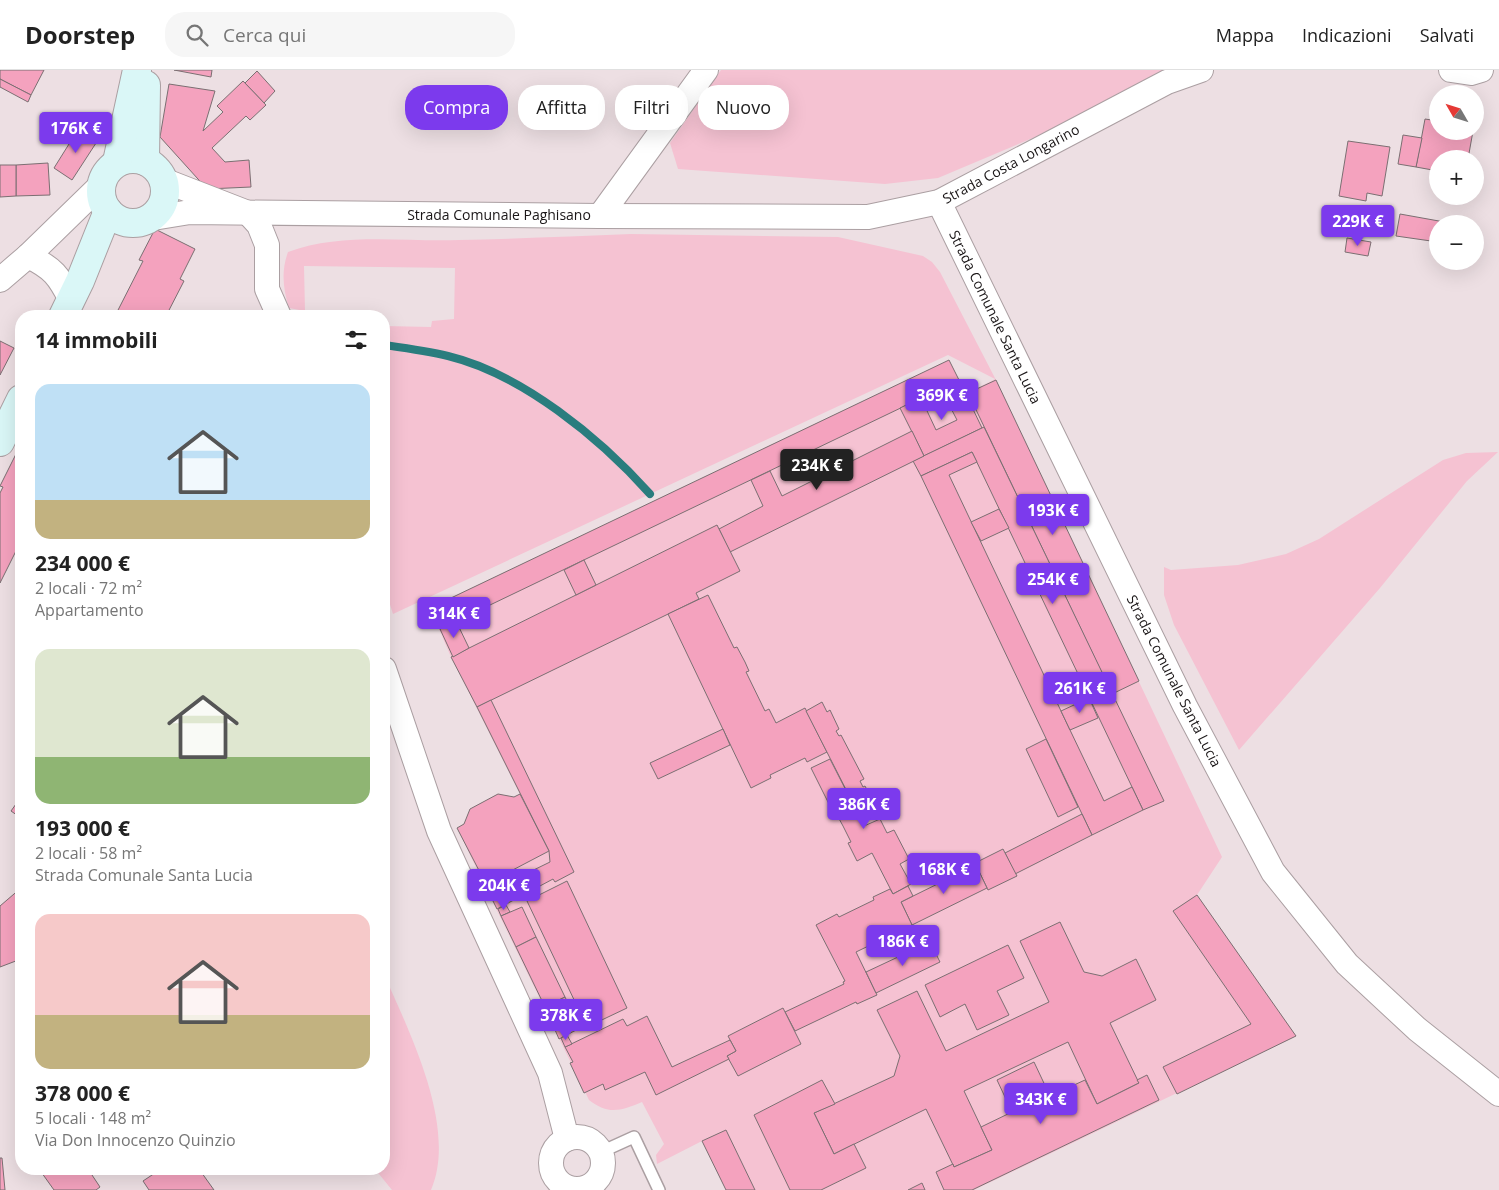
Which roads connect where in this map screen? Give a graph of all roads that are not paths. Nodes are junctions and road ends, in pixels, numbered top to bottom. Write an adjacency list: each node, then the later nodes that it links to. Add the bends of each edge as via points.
1 (137, 70): 7 (street)
2 (146, 70): 8 (street)
3 (706, 70): 12 (street, Strada Comunale Paghisano)
4 (1201, 70): 9 (street, Strada Costa Longarino, via 1167,82)
5 (1451, 70): 6 (street, via 1470,73)
6 (1481, 70)
7 (118, 162): 8 (street, via 131,158); 10 (street, via 107,172)
8 (154, 170): 10 (street, via 165,195 159,210); 11 (street, Strada Comunale Paghisano)
9 (939, 202): 12 (street, Strada Costa Longarino, via 868,217); 20 (street, Strada Comunale Santa Lucia, via 1185,706 1274,872 1347,964 1417,1029)
10 (118, 208): 11 (street, Strada Comunale Paghisano); 13 (street); 15 (street)
11 (248, 213): 12 (street, Strada Comunale Paghisano); 16 (street, via 259,225 268,245 267,289)
12 (600, 216)
13 (28, 256): 14 (street); 15 (street, via 46,265 59,277)
14 (0, 280)
15 (71, 299)
16 (276, 310)
17 (15, 411): 18 (street)
18 (0, 442)
19 (390, 687): 21 (street, via 439,831 550,1072)
20 (1499, 1094)
21 (567, 1139): 22 (street, via 590,1140); 23 (street, via 555,1150 551,1165 557,1180)
22 (601, 1152): 23 (street, via 602,1169); 24 (lane, via 634,1137)
23 (582, 1188)
24 (659, 1190)

